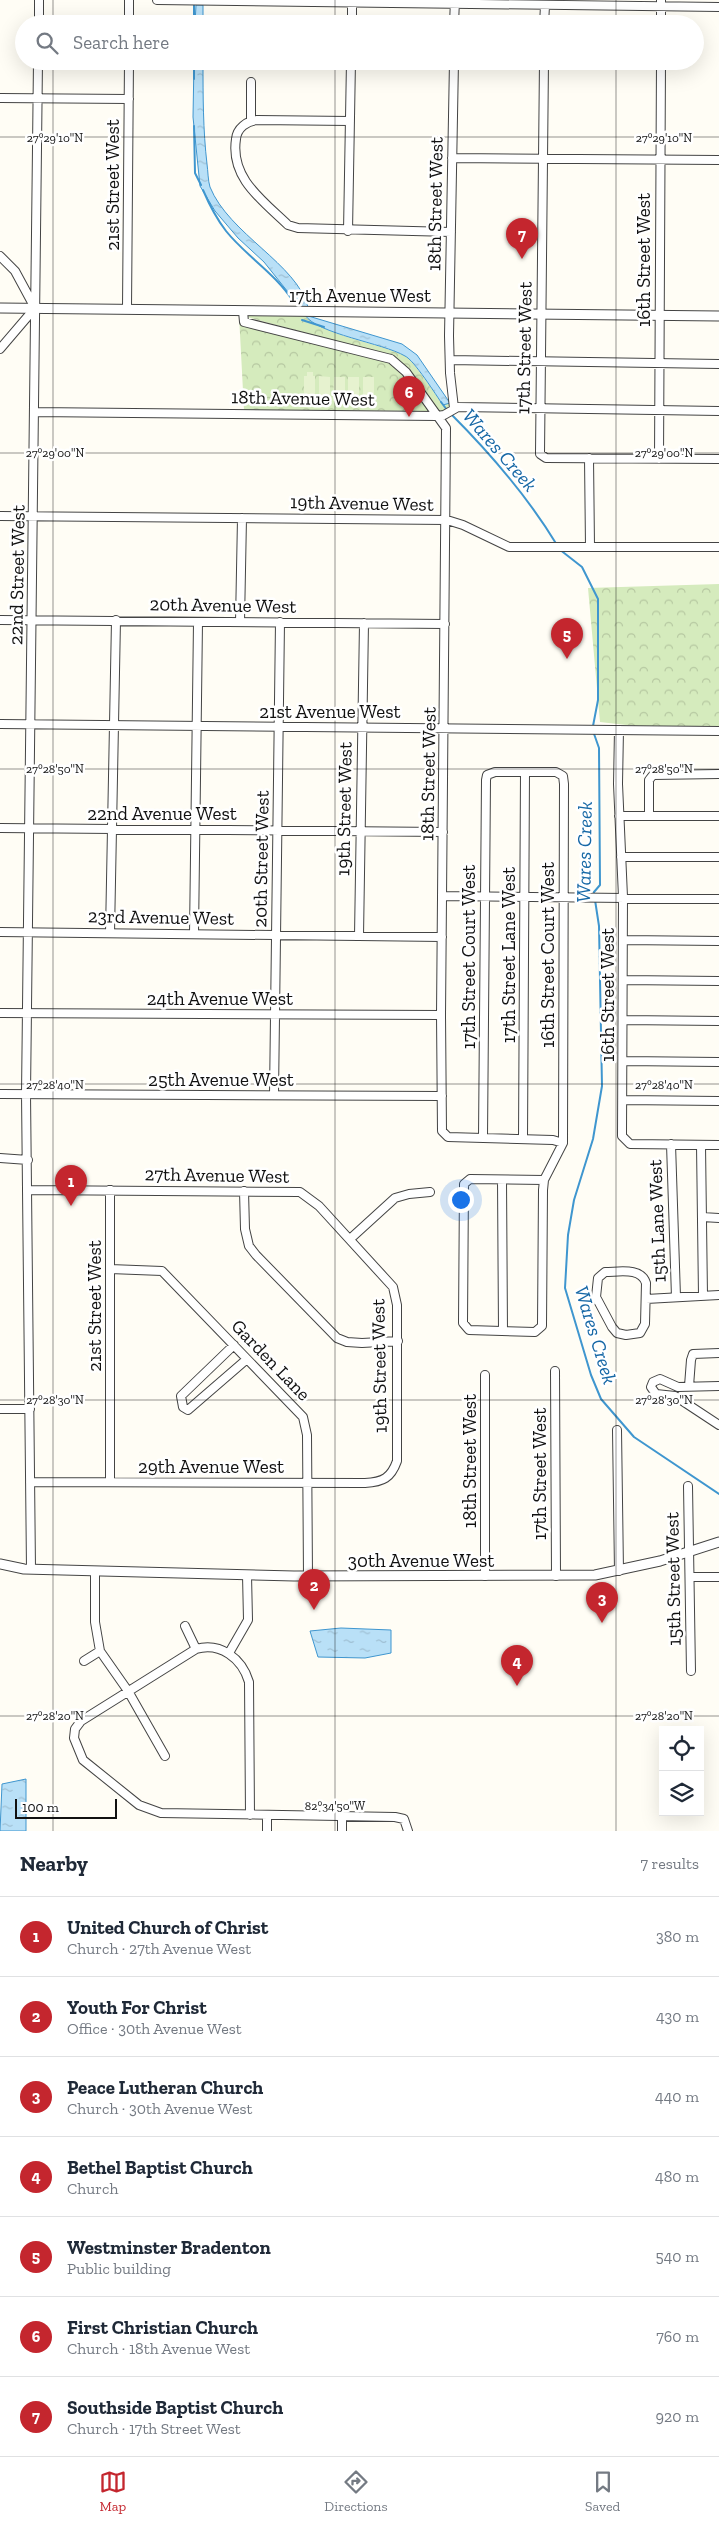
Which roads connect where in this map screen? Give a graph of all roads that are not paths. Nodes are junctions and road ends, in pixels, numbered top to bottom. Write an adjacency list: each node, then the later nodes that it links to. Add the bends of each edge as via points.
1 (39, 0): 13 (street)
2 (129, 0): 14 (street)
3 (157, 0): 4 (street)
4 (189, 1): 5 (street)
5 (199, 1): 6 (street)
6 (254, 1): 7 (street)
7 (352, 1): 8 (street); 15 (street)
8 (455, 2): 11 (street); 16 (street)
9 (555, 2): 10 (street); 11 (street)
10 (661, 3): 12 (street)
11 (545, 6): 17 (street)
12 (719, 7)
13 (39, 15)
14 (129, 15)
15 (352, 15)
16 (454, 15)
17 (544, 15)
18 (38, 70): 26 (street, 22nd Street West)
19 (129, 70): 27 (street, 21st Street West)
20 (351, 70): 29 (street)
21 (454, 70): 30 (street, 18th Street West)
22 (544, 70): 31 (street, 17th Street West)
23 (661, 70): 32 (street, 16th Street West)
24 (251, 82): 28 (street)
25 (0, 98): 26 (street)
26 (38, 99): 27 (street); 38 (street, 22nd Street West)
27 (129, 99): 39 (street, 21st Street West)
28 (251, 121): 29 (street); 34 (street, via 239,131 236,141 236,162 243,179 288,225 306,230)
29 (350, 121): 34 (street)
30 (452, 158): 31 (street); 35 (street, 18th Street West)
31 (543, 159): 32 (street); 42 (street, 17th Street West)
32 (660, 160): 33 (street); 43 (street, 16th Street West)
33 (719, 160)
34 (348, 231): 35 (street)
35 (451, 232): 41 (street, 18th Street West)
36 (0, 256): 38 (street, via 15,271)
37 (0, 308): 38 (street, 17th Avenue West)
38 (36, 308): 39 (street, 17th Avenue West); 45 (street); 54 (street, 22nd Street West)
39 (127, 309): 40 (street, 17th Avenue West)
40 (243, 311): 41 (street, 17th Avenue West); 55 (street, 18th Street West, via 244,322 391,359 406,372)
41 (450, 312): 42 (street, 17th Avenue West); 46 (street, 18th Street West)
42 (540, 313): 43 (street, 17th Avenue West); 47 (street, 17th Street West)
43 (658, 315): 44 (street, 17th Avenue West); 48 (street, 16th Street West)
44 (719, 316)
45 (0, 349)
46 (450, 360): 47 (street); 51 (street, 18th Street West)
47 (540, 361): 48 (street); 50 (street, 17th Street West)
48 (659, 363): 49 (street); 52 (street, 16th Street West)
49 (719, 364)
50 (540, 408): 51 (street, 18th Avenue West); 52 (street, 18th Avenue West); 56 (street, 17th Street West, via 540,454 546,458)
51 (451, 410): 55 (street, 18th Avenue West)
52 (658, 410): 53 (street, 18th Avenue West); 57 (street, 16th Street West)
53 (719, 411)
54 (35, 412): 55 (street, 18th Avenue West); 60 (street, 22nd Street West)
55 (437, 416): 62 (street, 18th Street West, via 447,434)
56 (589, 458): 57 (street); 63 (street)
57 (659, 459): 58 (street)
58 (719, 459)
59 (0, 516): 60 (street, 19th Avenue West)
60 (34, 516): 61 (street, 19th Avenue West); 66 (street, 22nd Street West)
61 (242, 518): 62 (street, 19th Avenue West); 69 (street)
62 (447, 520): 63 (street, 19th Avenue West, via 509,547); 72 (street, 18th Street West)
63 (590, 546): 64 (street, 19th Avenue West)
64 (719, 547)
65 (0, 620): 66 (street, 20th Avenue West)
66 (33, 620): 67 (street, 20th Avenue West); 74 (street, 22nd Street West)
67 (116, 620): 68 (street, 20th Avenue West); 75 (street)
68 (198, 622): 69 (street, 20th Avenue West); 76 (street)
69 (240, 622): 70 (street, 20th Avenue West)
70 (280, 622): 71 (street, 20th Avenue West); 77 (street, 20th Street West)
71 (364, 623): 72 (street, 20th Avenue West); 78 (street, 19th Street West)
72 (446, 624): 79 (street, 18th Street West)
73 (0, 724): 74 (street, 21st Avenue West)
74 (30, 725): 75 (street, 21st Avenue West); 88 (street, 22nd Street West)
75 (114, 725): 76 (street, 21st Avenue West); 89 (street)
76 (196, 726): 77 (street, 21st Avenue West); 90 (street)
77 (279, 726): 78 (street, 21st Avenue West); 91 (street, 20th Street West)
78 (362, 727): 79 (street, 21st Avenue West); 92 (street, 19th Street West)
79 (444, 728): 80 (street, 21st Avenue West); 93 (street, 18th Street West)
80 (618, 730): 81 (street, 21st Avenue West); 85 (street, 16th Street West)
81 (719, 731)
82 (525, 772): 97 (street, 17th Street Court West, via 487,775); 98 (street, 17th Street Lane West); 99 (street, 16th Street Court West, via 556,772 563,776)
83 (719, 774): 84 (street, via 657,773 650,777)
84 (649, 815): 85 (street); 86 (street)
85 (619, 816): 94 (street, 16th Street West)
86 (719, 816)
87 (0, 828): 88 (street, 22nd Avenue West)
88 (28, 828): 89 (street, 22nd Avenue West); 103 (street, 22nd Street West)
89 (112, 828): 90 (street, 22nd Avenue West); 104 (street)
90 (195, 829): 91 (street, 22nd Avenue West); 105 (street)
91 (276, 830): 92 (street, 22nd Avenue West); 106 (street, 20th Street West)
92 (360, 831): 93 (street, 22nd Avenue West); 107 (street, 19th Street West)
93 (443, 832): 96 (street, 18th Street West)
94 (621, 857): 95 (street); 100 (street, 16th Street West)
95 (719, 857)
96 (442, 896): 97 (street); 108 (street, 18th Street West)
97 (485, 896): 98 (street); 127 (street, 17th Street Court West)
98 (525, 897): 99 (street); 128 (street, 17th Street Lane West)
99 (564, 897): 100 (street); 129 (street, 16th Street Court West)
100 (623, 897): 101 (street); 109 (street, 16th Street West)
101 (719, 899)
102 (0, 932): 103 (street, 23rd Avenue West)
103 (27, 932): 104 (street, 23rd Avenue West); 114 (street, 22nd Street West)
104 (110, 933): 105 (street, 23rd Avenue West)
105 (194, 934): 106 (street, 23rd Avenue West)
106 (276, 935): 107 (street, 23rd Avenue West); 115 (street, 20th Street West)
107 (359, 936): 108 (street, 23rd Avenue West)
108 (442, 937): 116 (street, 18th Street West)
109 (623, 940): 110 (street); 111 (street, 16th Street West)
110 (719, 941)
111 (623, 980): 112 (street); 117 (street, 16th Street West)
112 (719, 981)
113 (0, 1013): 114 (street, 24th Avenue West)
114 (27, 1013): 115 (street, 24th Avenue West); 122 (street, 22nd Street West)
115 (275, 1015): 116 (street, 24th Avenue West); 123 (street, 20th Street West)
116 (441, 1015): 124 (street, 18th Street West)
117 (623, 1020): 118 (street); 119 (street, 16th Street West)
118 (719, 1021)
119 (623, 1061): 120 (street); 125 (street, 16th Street West)
120 (719, 1062)
121 (0, 1094): 122 (street, 25th Avenue West)
122 (26, 1094): 123 (street, 25th Avenue West); 134 (street, 22nd Street West)
123 (274, 1095): 124 (street, 25th Avenue West)
124 (442, 1096): 127 (street, 18th Street West, via 444,1135)
125 (623, 1100): 126 (street); 130 (street, 16th Street West, via 624,1140 630,1144)
126 (719, 1101)
127 (484, 1138): 128 (street)
128 (523, 1139): 129 (street)
129 (563, 1143): 136 (street)
130 (671, 1144): 131 (street); 146 (street, 15th Lane West)
131 (702, 1145): 132 (street); 141 (street)
132 (719, 1145)
133 (0, 1158): 134 (street)
134 (28, 1160): 137 (street, 22nd Street West)
135 (502, 1180): 136 (street); 149 (street); 149 (street, via 470,1178 463,1186 463,1323 469,1330)
136 (544, 1180): 149 (street, via 541,1329 535,1332)
137 (28, 1190): 138 (street, 27th Avenue West); 161 (street, 22nd Street West)
138 (110, 1190): 139 (street, 27th Avenue West); 144 (street, 21st Street West)
139 (244, 1191): 143 (street, 27th Avenue West, via 300,1192); 150 (street, via 249,1246 330,1332 346,1342)
140 (430, 1192): 143 (street, via 395,1198)
141 (702, 1217): 142 (street); 147 (street)
142 (719, 1218)
143 (350, 1239): 150 (street, 19th Street West, via 394,1287)
144 (110, 1269): 151 (street, Garden Lane, via 162,1271); 165 (street, 21st Street West)
145 (719, 1295): 147 (street)
146 (676, 1296): 147 (street); 148 (street, via 664,1300)
147 (703, 1296)
148 (646, 1299): 148 (street, via 645,1280 638,1273 605,1272 598,1278 596,1297 617,1333 632,1335 642,1331)
149 (503, 1331)
150 (398, 1341): 164 (street, 19th Street West, via 397,1461)
151 (234, 1345): 153 (street, Garden Lane); 153 (street, via 183,1394 180,1400 183,1407 188,1410)
152 (719, 1353): 156 (street, via 693,1354)
153 (247, 1359): 167 (street, Garden Lane, via 303,1417 308,1436)
154 (555, 1372): 178 (street, 17th Street West)
155 (485, 1375): 177 (street, 18th Street West)
156 (689, 1386): 157 (street); 158 (street)
157 (719, 1386)
158 (678, 1387): 159 (street); 159 (street, via 660,1379 652,1384 656,1394)
159 (676, 1396): 162 (street)
160 (0, 1409): 161 (street)
161 (30, 1409): 166 (street, 22nd Street West)
162 (719, 1425)
163 (617, 1430): 174 (street)
164 (390, 1476): 167 (street, 29th Avenue West, via 372,1482)
165 (110, 1481): 166 (street, 29th Avenue West); 167 (street, 29th Avenue West)
166 (30, 1482): 172 (street, 22nd Street West)
167 (308, 1482): 176 (street, Garden Lane)
168 (688, 1486): 170 (street, 15th Street West)
169 (719, 1542): 170 (street, 30th Avenue West)
170 (689, 1551): 174 (street, 30th Avenue West); 179 (street, 15th Street West)
171 (0, 1564): 172 (street, 30th Avenue West)
172 (30, 1569): 173 (street, 30th Avenue West)
173 (95, 1571): 175 (street, 30th Avenue West); 183 (street, via 95,1622)
174 (619, 1571): 178 (street, 30th Avenue West)
175 (247, 1575): 176 (street, 30th Avenue West); 184 (street, via 248,1620)
176 (308, 1576): 177 (street, 30th Avenue West)
177 (485, 1576): 178 (street, 30th Avenue West)
178 (556, 1576)
179 (690, 1577): 180 (street); 186 (street, 15th Street West)
180 (719, 1577)
181 (185, 1626): 182 (street)
182 (196, 1650): 184 (street, via 211,1647); 187 (street)
183 (100, 1651): 185 (street); 187 (street)
184 (229, 1653): 189 (street, via 249,1682)
185 (84, 1661)
186 (691, 1671)
187 (128, 1691): 188 (street); 189 (street, via 81,1721 74,1734 86,1765 139,1805 161,1813)
188 (165, 1756)
189 (250, 1815): 190 (street)
190 (267, 1815): 191 (street); 192 (street)
191 (342, 1816): 193 (street); 194 (street, via 400,1817 407,1822)
192 (267, 1831)
193 (342, 1831)
194 (408, 1831)

